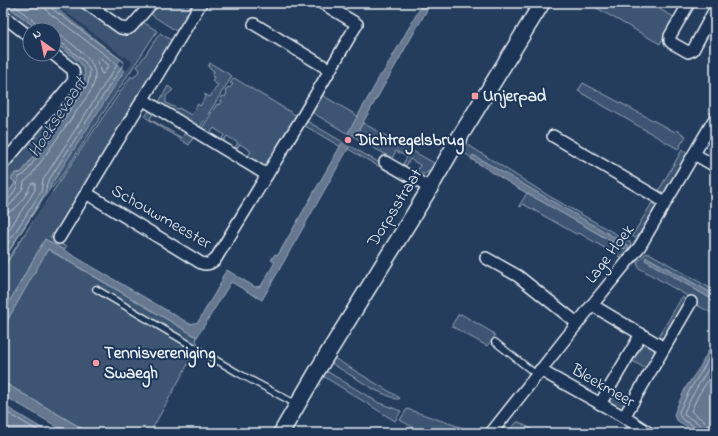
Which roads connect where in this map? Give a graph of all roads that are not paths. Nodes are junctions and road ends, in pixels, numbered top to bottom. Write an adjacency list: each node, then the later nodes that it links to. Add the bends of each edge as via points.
1 (86, 3): 2 (street, via 121,28 127,29)
2 (152, 3)
3 (201, 3): 13 (street, Schouwmeester)
4 (322, 3): 12 (street, Schouwmeester, via 357,24)
5 (542, 3): 21 (street, Dorpsstraat)
6 (688, 3): 7 (street, via 670,36 672,43 688,52 693,50)
7 (715, 10)
8 (3, 16): 10 (street)
9 (254, 24): 12 (street)
10 (22, 30)
11 (62, 61): 18 (street, via 73,70 72,83)
12 (330, 70): 20 (street, Schouwmeester)
13 (142, 99): 20 (street); 22 (street, Schouwmeester)
14 (715, 118): 16 (street, Lage Hoek)
15 (553, 136): 23 (street)
16 (694, 154): 19 (street); 23 (street, Lage Hoek)
17 (385, 162): 21 (street)
18 (3, 164)
19 (715, 166)
20 (267, 174): 22 (street, Schouwmeester, via 215,260 205,265)
21 (430, 188): 35 (street, Dorpsstraat)
22 (86, 193): 24 (street, Schouwmeester)
23 (666, 202): 28 (street, Lage Hoek, via 633,256)
24 (59, 238)
25 (486, 258): 29 (street, via 518,276)
26 (96, 289): 35 (lane)
27 (690, 302): 32 (street)
28 (592, 305): 29 (street, Lage Hoek); 30 (street)
29 (577, 323): 33 (street, Lage Hoek)
30 (641, 334): 32 (street); 34 (street)
31 (495, 342): 33 (lane)
32 (664, 348): 36 (street)
33 (538, 372): 34 (street, Bleekmeer); 38 (street, Lage Hoek)
34 (600, 404): 36 (street, Bleekmeer)
35 (296, 405): 37 (street, Dorpsstraat)
36 (624, 417): 39 (street, Bleekmeer)
37 (281, 433)
38 (491, 433)
39 (649, 433)

